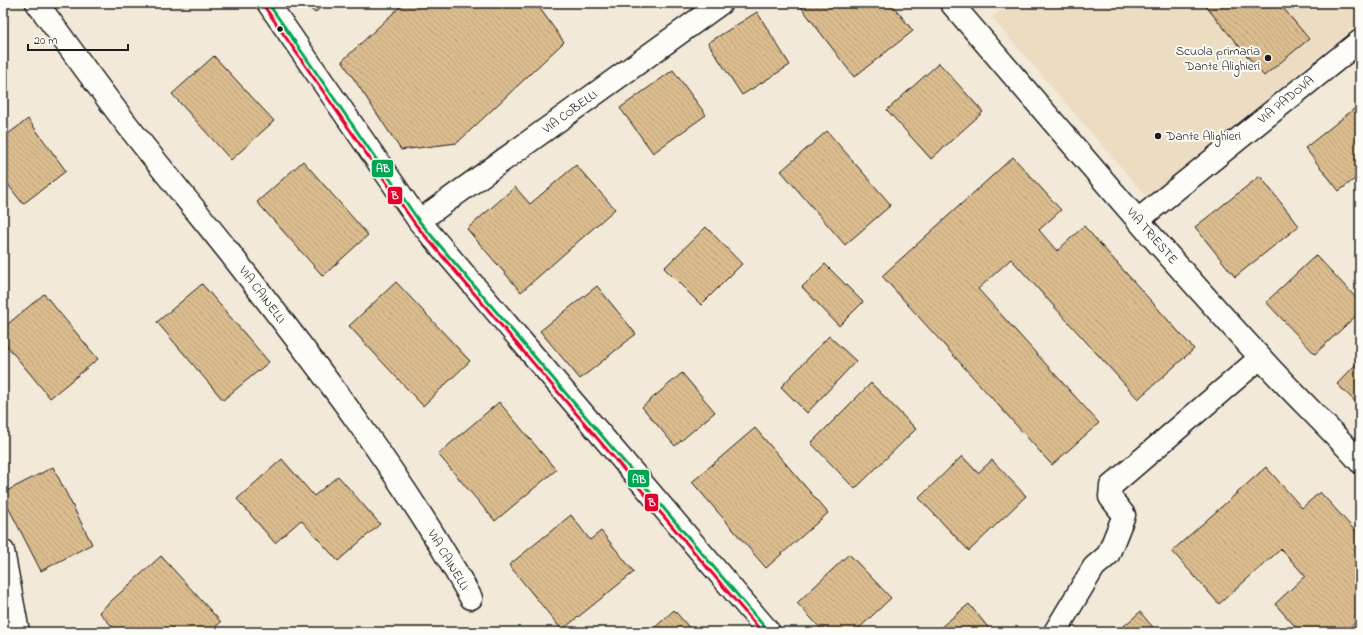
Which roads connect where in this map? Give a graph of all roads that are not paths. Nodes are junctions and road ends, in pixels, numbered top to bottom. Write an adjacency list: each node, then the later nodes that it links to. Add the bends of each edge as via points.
1 (37, 3): 11 (street, VIA CAINELLI, via 125,122 230,253 345,404 412,501)
2 (268, 3): 7 (street)
3 (721, 3): 7 (street, VIA COBELLI)
4 (951, 3): 6 (street, VIA TRIESTE)
5 (1356, 51): 6 (street, VIA PADOVA)
6 (1138, 220): 8 (street, VIA TRIESTE)
7 (419, 221): 13 (street)
8 (1260, 358): 9 (street, VIA TRIESTE); 14 (street, via 1111,486 1110,497 1124,515 1108,555 1094,567)
9 (1360, 462)
10 (3, 551): 12 (street)
11 (471, 598)
12 (18, 632)
13 (769, 632)
14 (1055, 632)

